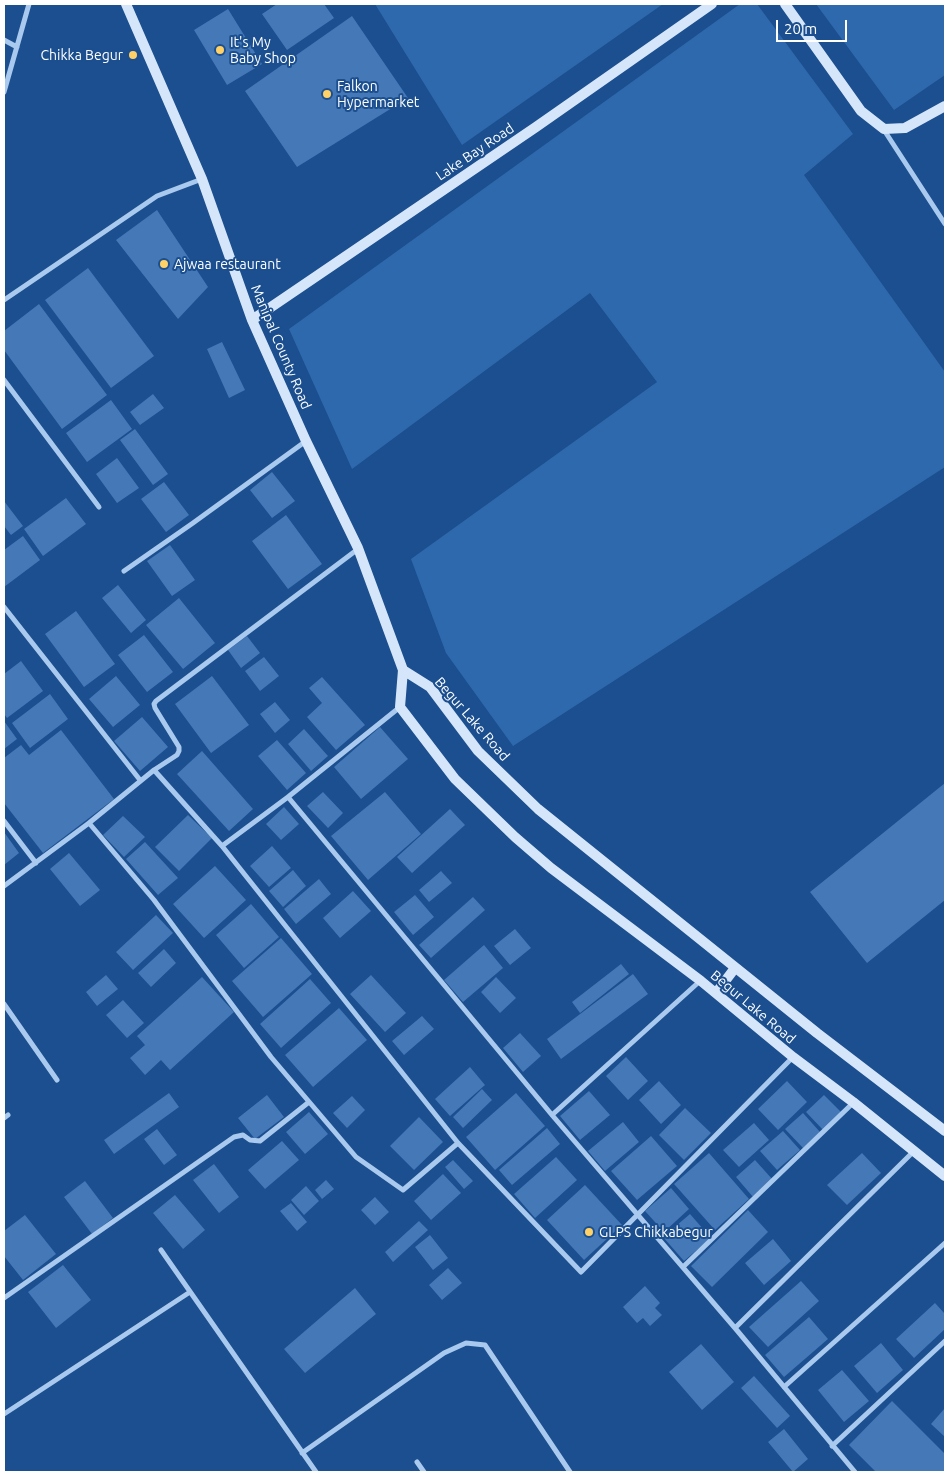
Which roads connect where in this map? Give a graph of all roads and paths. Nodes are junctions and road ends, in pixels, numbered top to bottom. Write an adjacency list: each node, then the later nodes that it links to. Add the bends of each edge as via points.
1 (29, 4): 6 (street)
2 (126, 4): 10 (main road, Manipal County Road)
3 (712, 4): 13 (main road, Lake Bay Road)
4 (785, 4): 9 (main road, via 861,111)
5 (4, 40): 6 (street)
6 (17, 47): 7 (street)
7 (4, 92)
8 (945, 106): 9 (main road, via 905,128)
9 (884, 130): 11 (street)
10 (202, 179): 12 (street, via 157,196); 13 (main road, Manipal County Road)
11 (945, 224)
12 (4, 300)
13 (252, 320): 15 (main road, Manipal County Road)
14 (4, 380): 16 (street)
15 (306, 441): 17 (main road, Manipal County Road); 18 (street)
16 (99, 506)
17 (358, 548): 20 (main road, Manipal County Road); 22 (street, via 156,701 155,708 179,751)
18 (124, 571)
19 (4, 607): 23 (street)
20 (403, 670): 21 (main road); 30 (main road, Begur Lake Road, via 430,687 478,751 538,809)
21 (400, 707): 24 (street); 31 (main road, Begur Lake Road, via 455,779 515,836 551,868)
22 (154, 770): 23 (street); 27 (street)
23 (140, 780): 26 (street)
24 (288, 797): 27 (street); 38 (street)
25 (4, 821): 28 (street)
26 (89, 823): 28 (street); 36 (street, via 154,900 271,1057)
27 (222, 846): 40 (street)
28 (36, 863): 29 (street)
29 (4, 886)
30 (735, 968): 32 (main road); 39 (main road, Begur Lake Road)
31 (701, 981): 32 (main road, Begur Lake Road); 38 (street)
32 (716, 993): 34 (main road, Begur Lake Road)
33 (4, 1004): 35 (street)
34 (793, 1057): 37 (main road, Begur Lake Road); 43 (street)
35 (57, 1080)
36 (309, 1102): 40 (street, via 356,1157 403,1190); 48 (street, via 260,1141 243,1135 234,1137)
37 (854, 1102): 41 (main road, Begur Lake Road); 46 (street)
38 (552, 1115): 43 (street)
39 (945, 1131)
40 (458, 1143): 43 (street, via 581,1272)
41 (914, 1151): 42 (main road, Begur Lake Road); 49 (street)
42 (945, 1176)
43 (637, 1216): 46 (street)
44 (945, 1243): 51 (street)
45 (161, 1250): 47 (street)
46 (683, 1267): 49 (street)
47 (190, 1292): 52 (street); 54 (street)
48 (4, 1298)
49 (735, 1328): 51 (street)
50 (945, 1341): 53 (street)
51 (784, 1387): 53 (street)
52 (4, 1414)
53 (832, 1446): 59 (street)
54 (302, 1453): 56 (street); 58 (street, via 444,1353 466,1343 484,1345)
55 (417, 1462): 57 (street)
56 (316, 1472)
57 (424, 1472)
58 (570, 1472)
59 (855, 1472)

